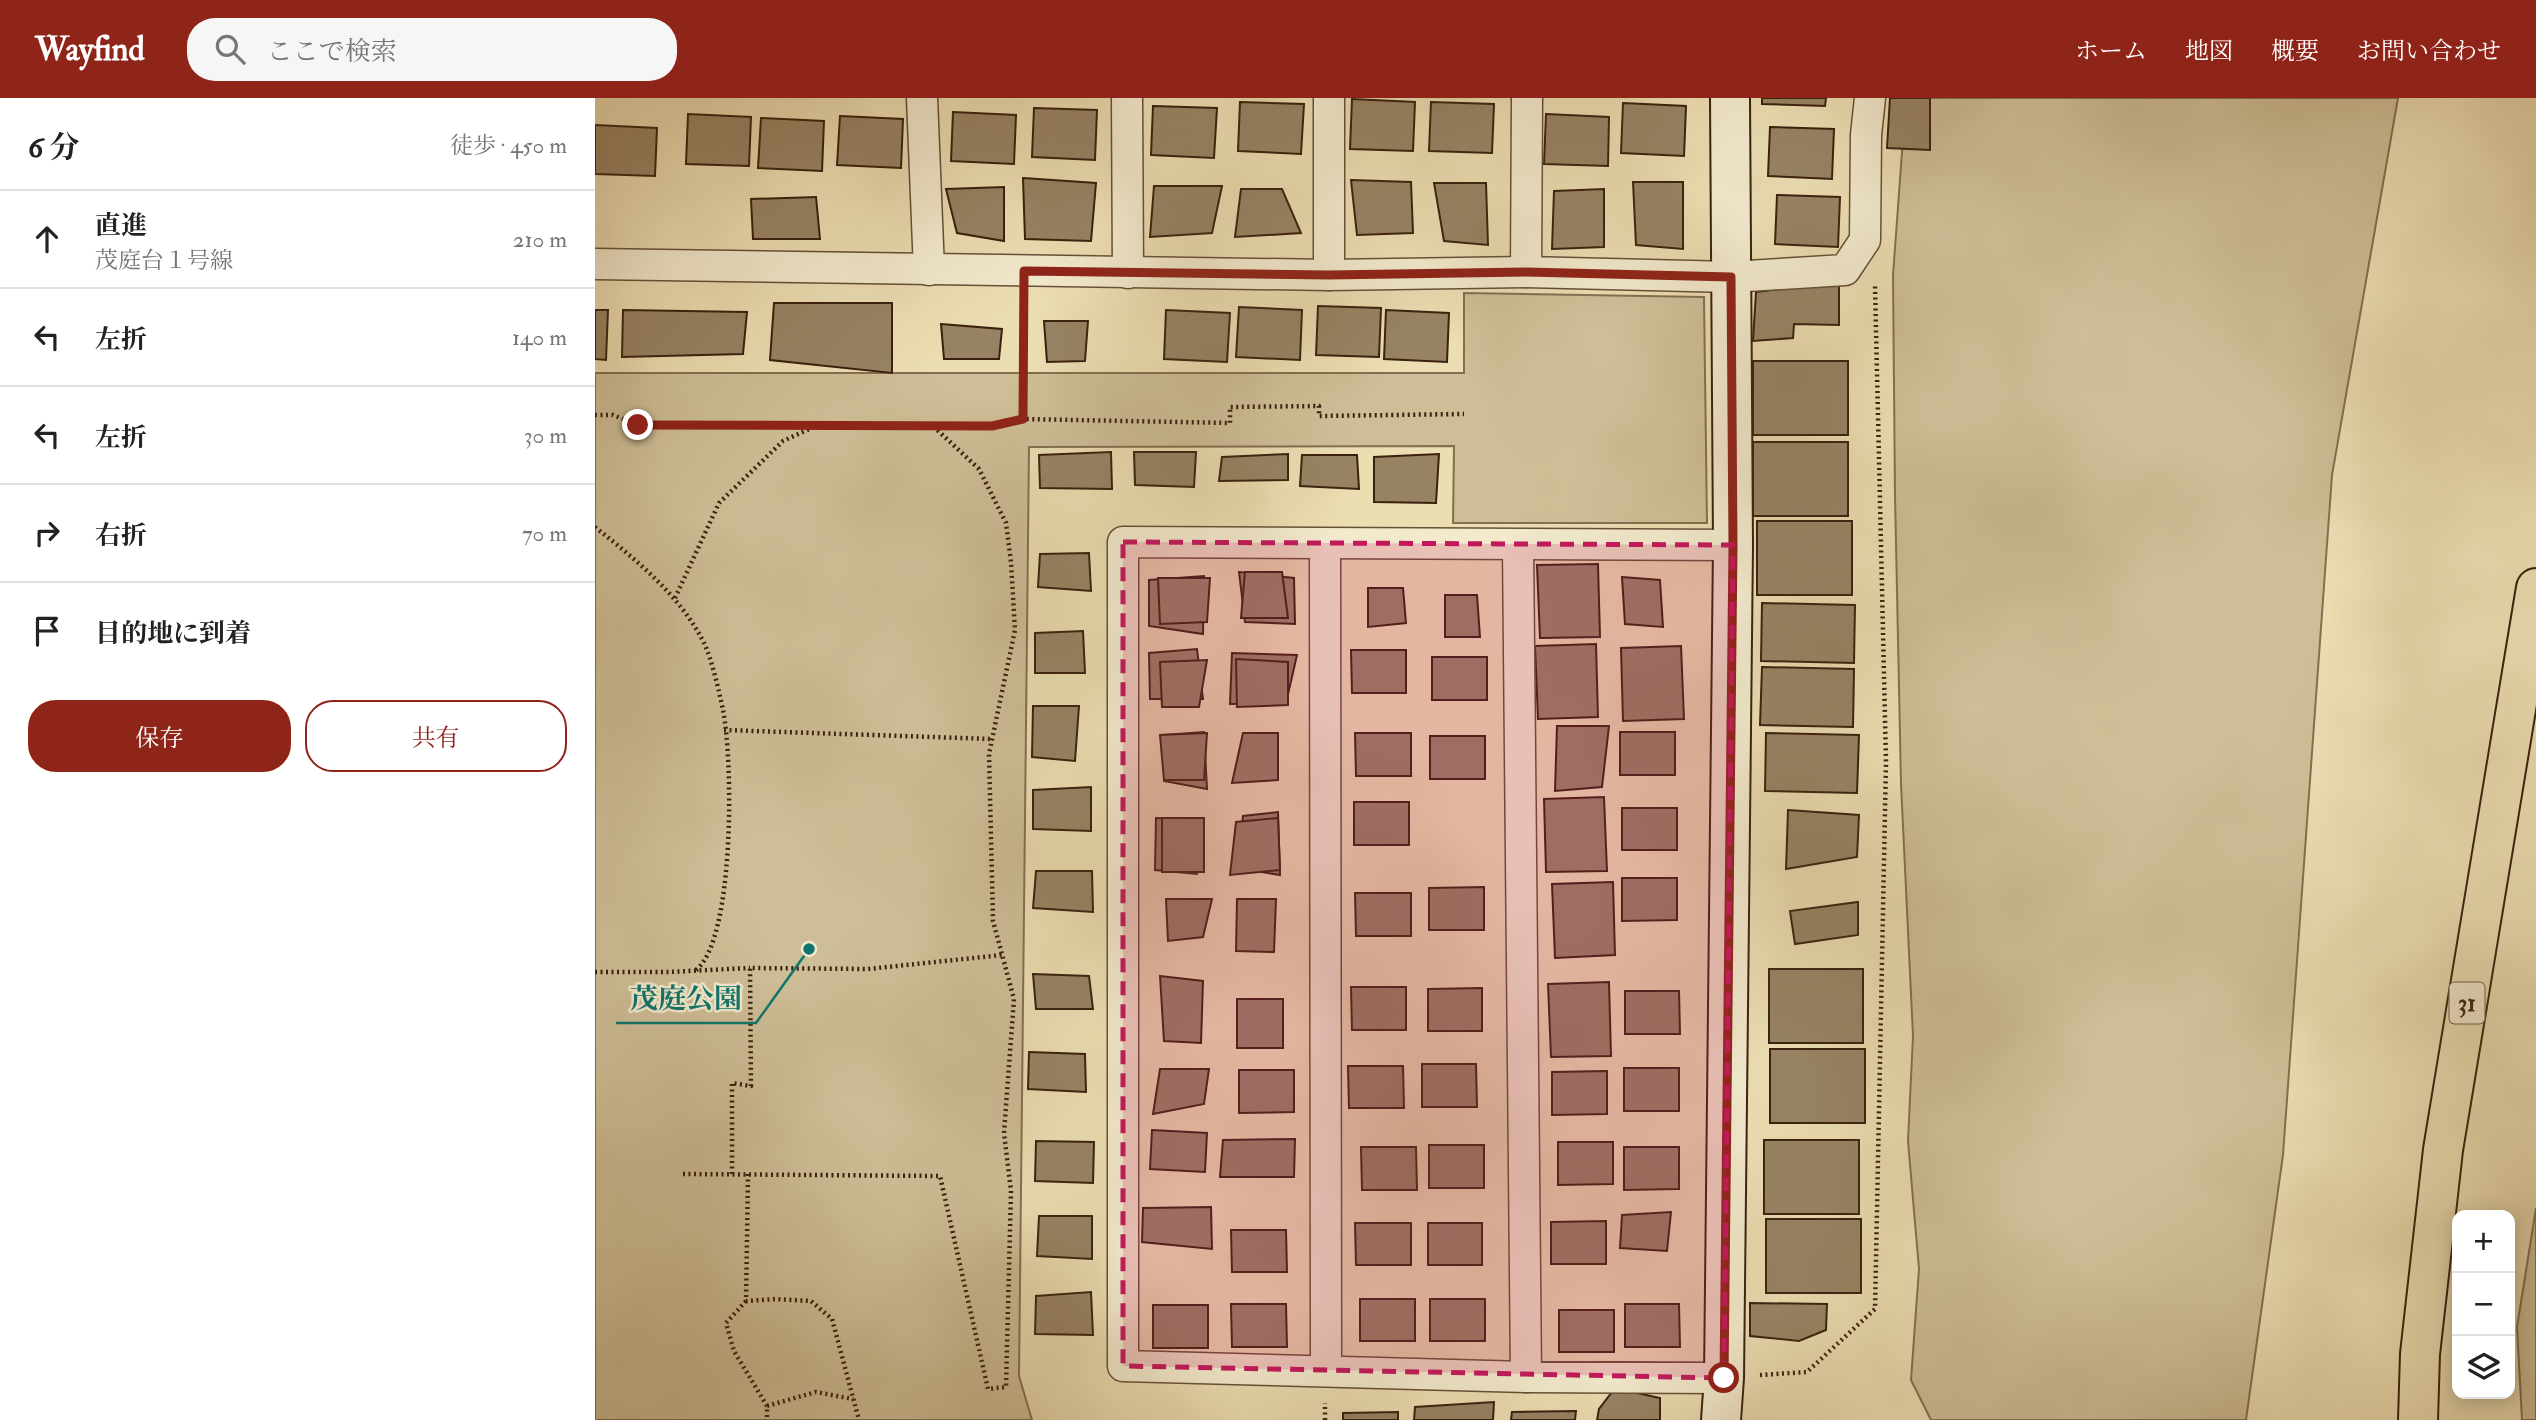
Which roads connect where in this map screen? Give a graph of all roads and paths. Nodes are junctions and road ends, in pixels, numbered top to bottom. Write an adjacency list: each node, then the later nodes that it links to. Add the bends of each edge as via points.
1 (922, 98): 8 (street)
2 (1127, 98): 12 (street)
3 (1329, 98): 13 (street)
4 (1527, 98): 11 (street)
5 (1730, 98): 14 (street)
6 (1870, 98): 9 (street, via 1865,135 1865,240)
7 (595, 264): 8 (street)
8 (929, 270): 10 (street)
9 (1845, 270): 14 (street); 38 (path, via 1875,286 1886,762 1875,1309 1807,1372)
10 (1024, 271): 12 (street); 17 (path)
11 (1526, 272): 13 (street); 14 (street)
12 (1128, 273): 13 (street)
13 (1329, 275)
14 (1731, 277): 23 (street)
15 (1464, 414): 17 (path, via 1319,416 1319,406 1230,407 1230,423)
16 (595, 415): 18 (path, via 613,415 638,425)
17 (1023, 419): 19 (path, via 992,426)
18 (818, 426): 19 (path); 25 (path, via 783,441 719,503)
19 (933, 426): 27 (path, via 979,469 1006,523 1015,630)
20 (595, 527): 25 (path)
21 (1325, 544): 22 (street); 36 (street); 36 (street, via 1123,541 1123,1366)
22 (1518, 545): 23 (street); 37 (street)
23 (1733, 545): 38 (street)
24 (2536, 588): 44 (main road, 31, via 2443,1150 2420,1354)
25 (675, 598): 26 (path, via 705,645)
26 (724, 730): 27 (path); 30 (path, via 728,849 722,909 706,962)
27 (992, 739): 28 (path, via 993,921)
28 (1002, 955): 29 (path, via 868,969); 34 (path, via 1014,999 1004,1133 1011,1191 1006,1387 988,1389 940,1176)
29 (750, 968): 30 (path); 33 (path, via 751,1086 732,1083)
30 (696, 970): 31 (path)
31 (595, 972)
32 (683, 1174): 33 (path)
33 (732, 1174): 34 (path)
34 (748, 1174): 35 (path)
35 (746, 1301): 39 (path, via 811,1301 832,1319); 40 (path, via 726,1323 734,1351)
36 (1326, 1370): 37 (street)
37 (1526, 1377): 38 (street)
38 (1724, 1378): 43 (street)
39 (853, 1399): 40 (path, via 816,1392); 42 (path)
40 (767, 1406): 41 (path)
41 (767, 1420)
42 (859, 1420)
43 (1721, 1420)
44 (2418, 1420)

